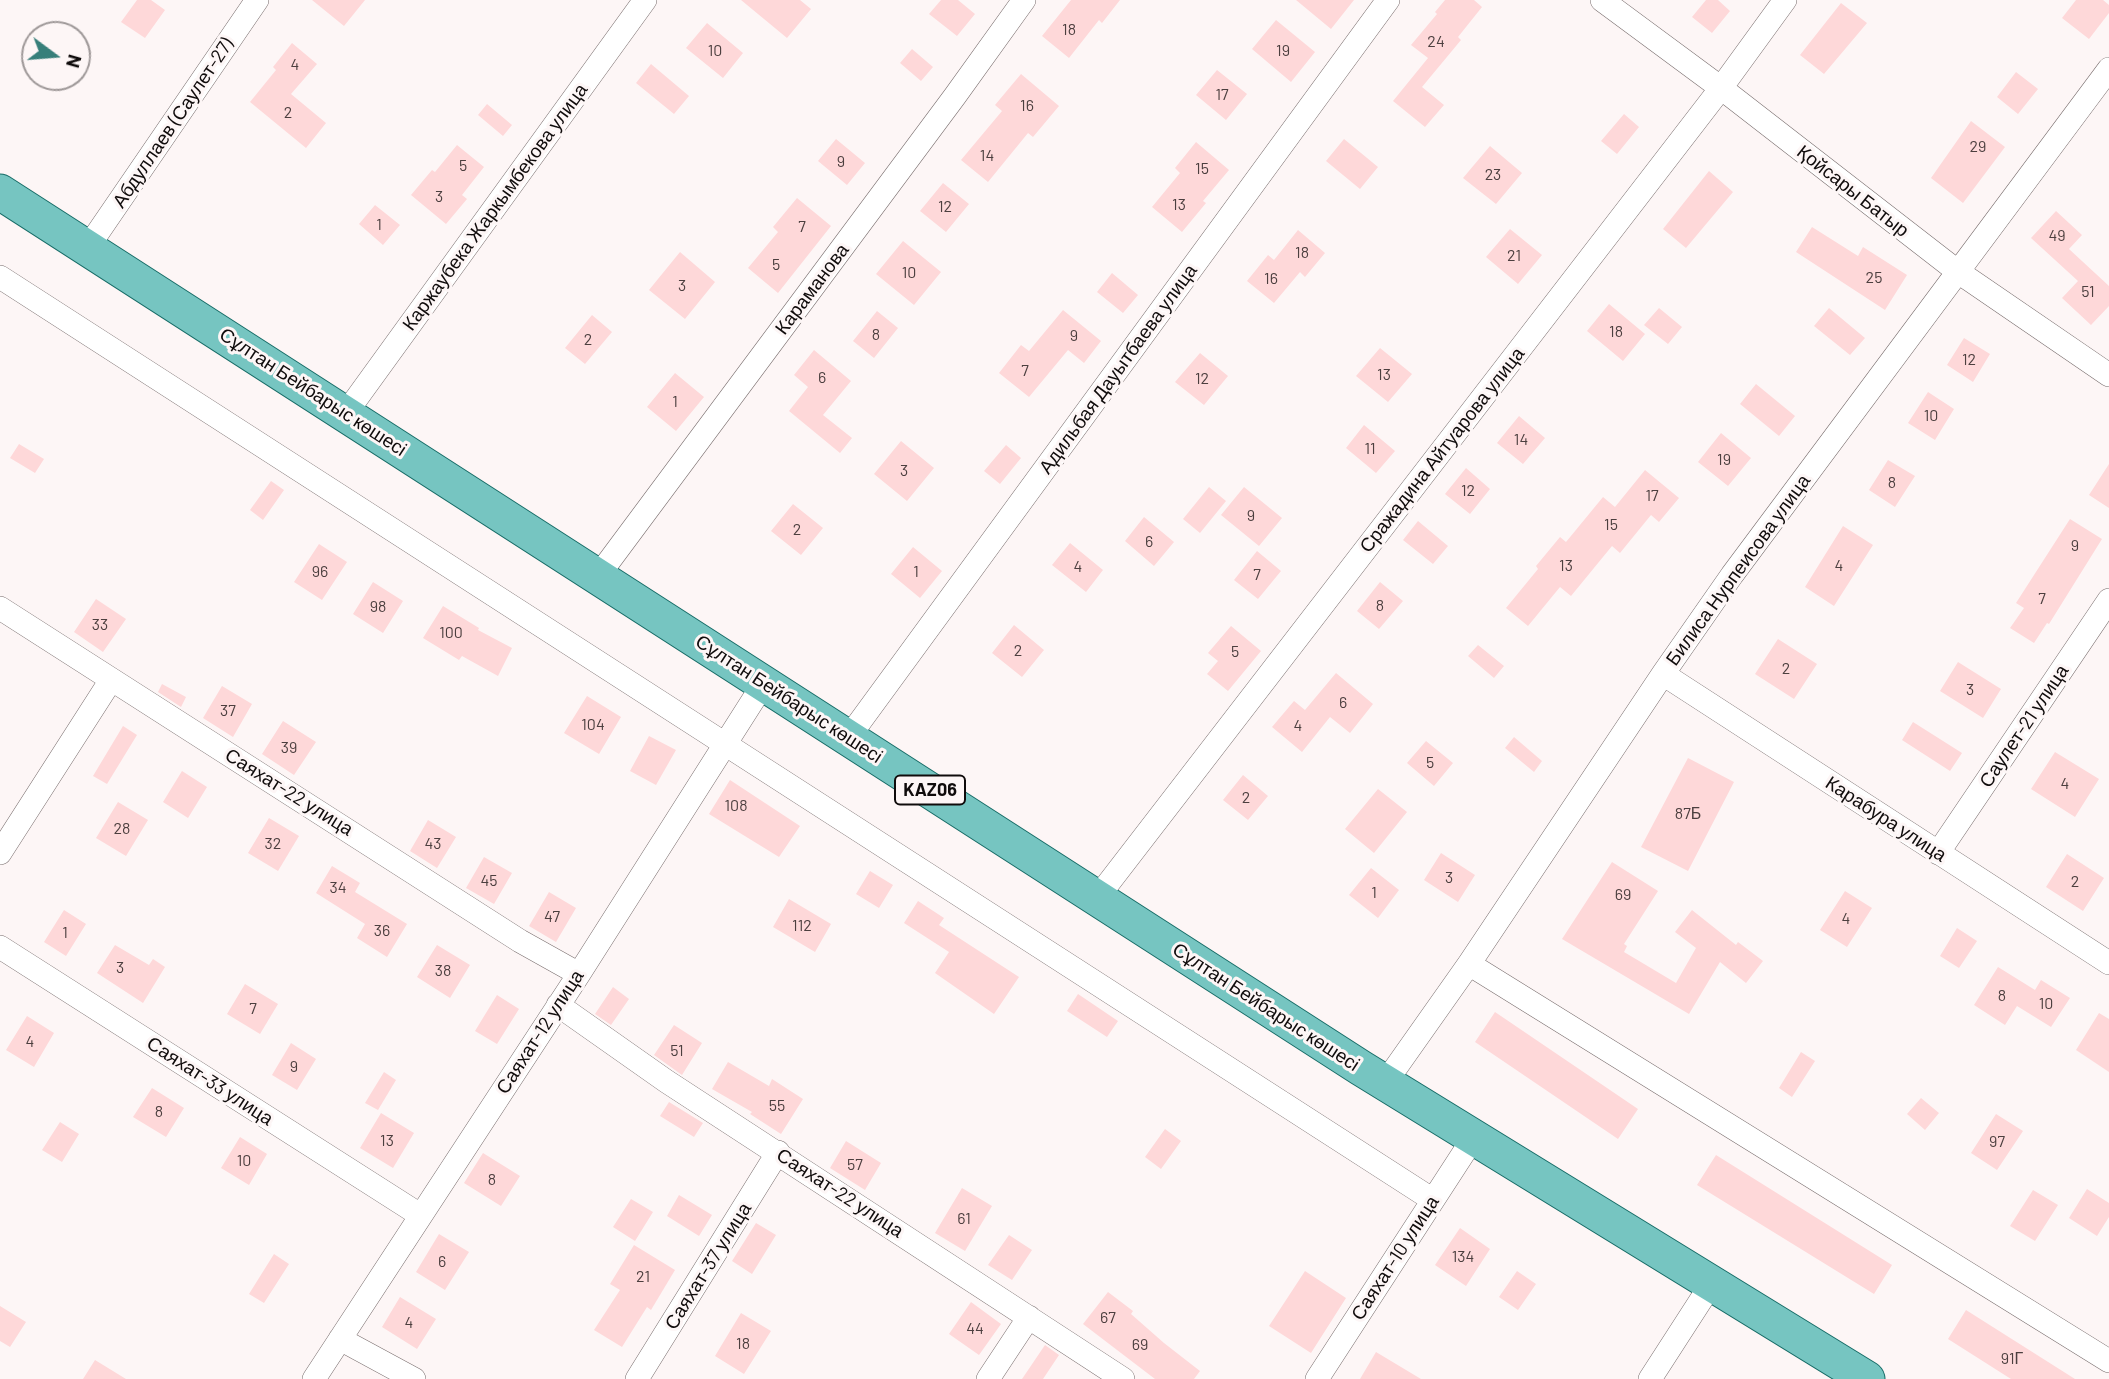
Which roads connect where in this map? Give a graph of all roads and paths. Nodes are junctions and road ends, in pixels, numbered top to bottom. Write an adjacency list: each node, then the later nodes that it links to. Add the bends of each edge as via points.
1 (257, 0): 10 (street, Абдуллаев (Саулет-27))
2 (645, 0): 14 (street, Каржаубека Жаркымбекова улица)
3 (1024, 0): 15 (street, Караманова)
4 (1388, 0): 21 (street, Адильбая Дауытбаева улица)
5 (1602, 0): 8 (street, Қойсары Батыр)
6 (1785, 0): 8 (street, Сражадина Айтуарова улица)
7 (2109, 69): 11 (street, Билиса Нурпеисова улица)
8 (1721, 88): 11 (street, Қойсары Батыр); 25 (street, Сражадина Айтуарова улица)
9 (0, 192): 10 (main road, Сұлтан Бейбарыс көшесі / KAZ06)
10 (88, 247): 14 (main road, Сұлтан Бейбарыс көшесі / KAZ06)
11 (1957, 271): 13 (street, Қойсары Батыр); 18 (street, Билиса Нурпеисова улица)
12 (0, 277): 22 (street)
13 (2109, 374)
14 (346, 413): 15 (main road, Сұлтан Бейбарыс көшесі / KAZ06)
15 (598, 576): 20 (main road, Сұлтан Бейбарыс көшесі / KAZ06)
16 (2109, 600): 24 (street, Саулет-21 улица)
17 (0, 608): 19 (street, Саяхат-22 улица)
18 (1663, 674): 24 (street, Карабура улица); 27 (street, Билиса Нурпеисова улица)
19 (111, 680): 23 (street); 29 (street, Саяхат-22 улица)
20 (764, 683): 21 (main road, Сұлтан Бейбарыс көшесі / KAZ06); 22 (street, Саяхат-12 улица)
21 (848, 738): 25 (main road, Сұлтан Бейбарыс көшесі / KAZ06)
22 (725, 744): 29 (street, Саяхат-12 улица); 34 (street)
23 (0, 853)
24 (1938, 853): 28 (street, Карабура улица)
25 (1097, 898): 31 (main road, Сұлтан Бейбарыс көшесі / KAZ06)
26 (0, 947): 35 (street, Саяхат-33 улица)
27 (1469, 964): 31 (street, Билиса Нурпеисова улица); 39 (street)
28 (2109, 964)
29 (579, 974): 30 (street, Саяхат-12 улица)
30 (558, 1005): 33 (street, Саяхат-22 улица); 35 (street, Саяхат-12 улица)
31 (1385, 1083): 32 (main road, Сұлтан Бейбарыс көшесі / KAZ06)
32 (1474, 1137): 34 (street, Саяхат-10 улица); 36 (main road, Сұлтан Бейбарыс көшесі / KAZ06)
33 (778, 1152): 37 (street, Саяхат-22 улица); 42 (street, Саяхат-37 улица)
34 (1433, 1200): 45 (street, Саяхат-10 улица)
35 (420, 1215): 38 (street, Саяхат-12 улица)
36 (1712, 1283): 46 (street); 47 (main road, Сұлтан Бейбарыс көшесі / KAZ06)
37 (1029, 1317): 43 (street); 44 (street, Саяхат-22 улица)
38 (340, 1339): 40 (street, Саяхат-12 улица); 41 (street)
39 (2109, 1361)
40 (314, 1379)
41 (414, 1379)
42 (637, 1379)
43 (988, 1379)
44 (1124, 1379)
45 (1317, 1379)
46 (1650, 1379)
47 (1867, 1379)

